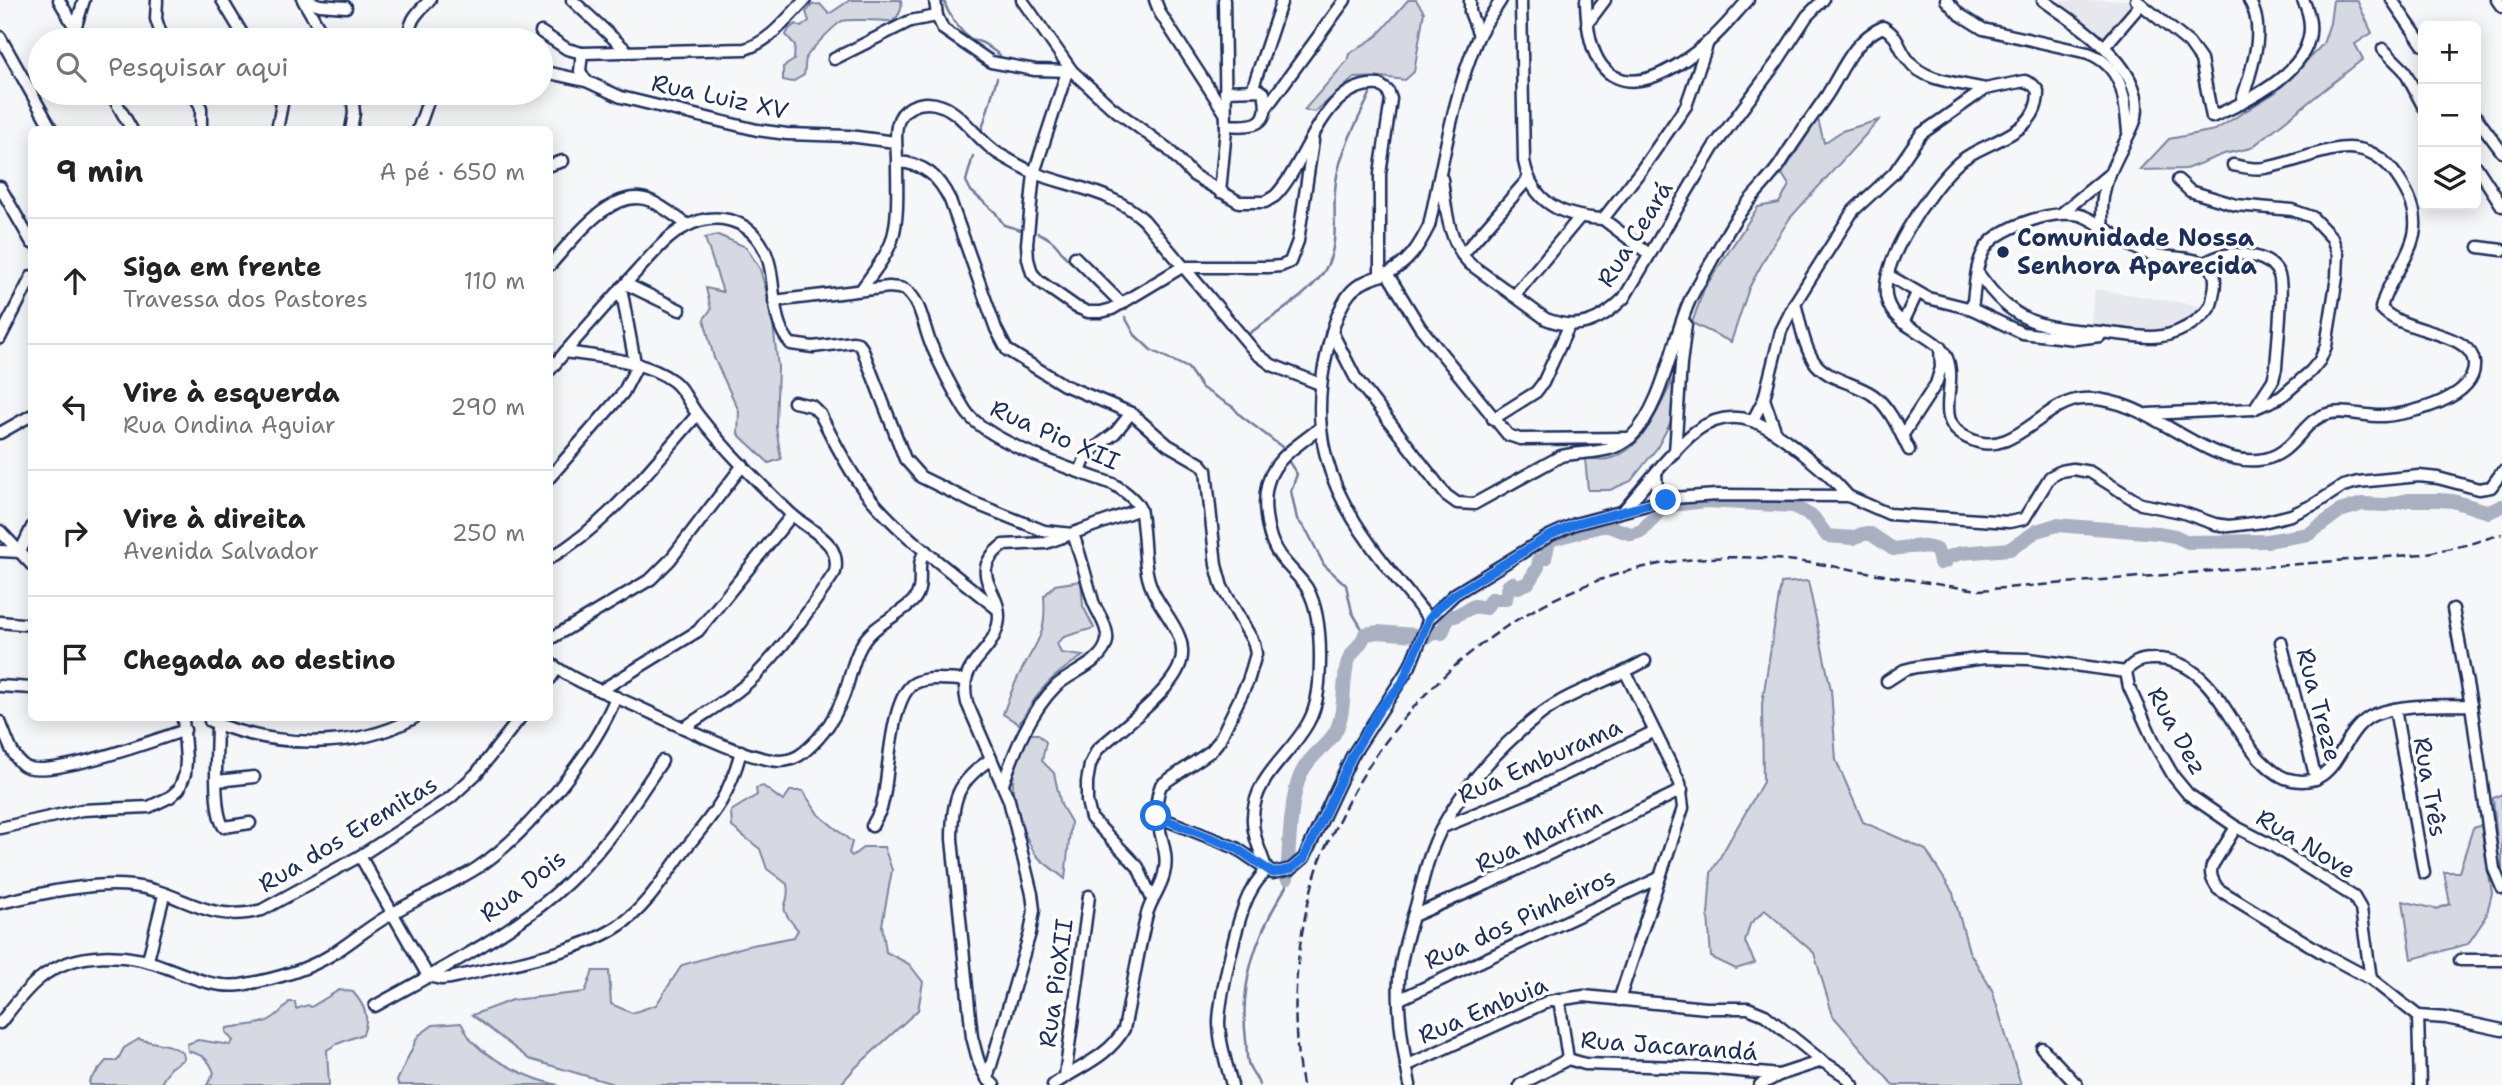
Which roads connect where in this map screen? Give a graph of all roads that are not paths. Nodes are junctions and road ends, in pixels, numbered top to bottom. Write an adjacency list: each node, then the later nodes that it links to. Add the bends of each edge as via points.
1 (59, 0): 33 (street)
2 (84, 0): 34 (street)
3 (157, 0): 35 (street)
4 (222, 0): 36 (street)
5 (304, 0): 29 (street); 37 (street)
6 (430, 0): 38 (street)
7 (572, 0): 46 (street)
8 (805, 0): 46 (street, via 768,38 745,49)
9 (935, 0): 31 (street)
10 (1022, 0): 49 (street)
11 (1155, 0): 65 (street)
12 (1224, 0): 55 (street)
13 (1282, 0): 54 (street)
14 (1470, 0): 39 (street)
15 (1501, 0): 39 (street)
16 (1521, 0): 86 (street, via 1523,142)
17 (1586, 0): 32 (street)
18 (1605, 0): 32 (street)
19 (1748, 0): 43 (street)
20 (1823, 0): 99 (street, Rua Ceará, via 1713,148)
21 (1946, 0): 74 (street, via 1983,29 2102,59 2120,86)
22 (2043, 0): 44 (street)
23 (2249, 0): 57 (street, via 2257,21 2257,38)
24 (2303, 0): 57 (street, via 2312,28 2309,45 2288,73)
25 (2392, 0): 41 (street)
26 (2497, 0): 30 (street)
27 (1346, 1): 64 (street)
28 (2138, 2): 44 (street); 57 (street, via 2189,43 2201,60 2211,117)
29 (346, 6)
30 (2502, 7)
31 (937, 16): 48 (street, via 910,21); 49 (street, via 943,29 991,62)
32 (1587, 24): 43 (street, via 1600,64 1622,81 1644,81 1665,72)
33 (74, 28)
34 (75, 28)
35 (159, 28)
36 (239, 28)
37 (319, 28)
38 (409, 28)
39 (1479, 35): 82 (street, via 1456,103)
40 (0, 37): 52 (street)
41 (2418, 38)
42 (553, 40): 47 (street)
43 (1708, 42): 93 (street, via 1686,106)
44 (2105, 46): 74 (street, via 2127,75 2134,94 2135,118)
45 (2383, 49): 56 (street, via 2404,70)
46 (626, 51): 47 (street)
47 (582, 53): 51 (street, via 580,71)
48 (834, 59)
49 (1070, 72): 83 (street); 89 (street)
50 (553, 74): 51 (street, Rua Luiz XV)
51 (586, 81): 76 (street, Rua Luiz XV, via 621,97 757,130)
52 (28, 87)
53 (1985, 89): 107 (street, via 2008,83 2034,85 2037,108 2020,127 1955,166 1907,229); 114 (street, via 1928,76 1908,60 1893,33 1883,27 1873,32 1852,52 1782,161 1741,211); 115 (street, via 1921,134 1894,173 1853,211)
54 (1252, 90): 55 (street); 64 (street, via 1264,93)
55 (1225, 91): 65 (street)
56 (2418, 97)
57 (2241, 104)
58 (38, 105): 68 (street)
59 (118, 105): 69 (street)
60 (200, 105): 70 (street)
61 (282, 105): 71 (street)
62 (354, 105): 72 (street)
63 (427, 105): 73 (street)
64 (1266, 108): 67 (street, via 1264,117 1249,127)
65 (1225, 114): 67 (street)
66 (2481, 124): 77 (street)
67 (1226, 125): 89 (street)
68 (50, 126)
69 (130, 126)
70 (201, 126)
71 (278, 126)
72 (352, 126)
73 (419, 126)
74 (2128, 136): 85 (street)
75 (1313, 137): 89 (street, via 1280,191 1265,202 1239,202); 104 (street, via 1298,241 1290,262 1268,267); 106 (street, via 1333,105 1355,86 1380,85 1388,92 1390,111 1378,204)
76 (895, 142): 79 (street); 83 (street, via 906,109 933,103 946,107 990,148)
77 (2502, 152)
78 (563, 161): 80 (street)
79 (898, 162): 110 (street, via 892,240); 132 (street, via 923,167 941,182 1007,350 1064,385)
80 (553, 164)
81 (2233, 164): 133 (street, via 2263,168 2348,146 2388,164 2415,214 2407,255 2384,293 2381,308 2395,321 2462,343 2471,351 2472,379 2454,395 2410,411 2383,416 2326,414 2280,454 2259,460 2228,458)
82 (1441, 172): 100 (street, via 1446,214); 106 (street, via 1422,241 1405,263)
83 (1034, 173): 104 (street, via 1133,209); 116 (street, via 1027,244 1032,274 1088,312)
84 (2481, 174): 90 (street)
85 (2108, 175): 91 (street); 95 (street, via 2102,200)
86 (1528, 180): 92 (street, via 1552,206); 100 (street)
87 (2178, 180): 131 (street, via 2190,191 2236,205 2305,213 2332,238 2338,255 2326,346 2320,360 2281,397)
88 (0, 187): 96 (street)
89 (1220, 192)
90 (2502, 205)
91 (2063, 212): 95 (street, via 2086,217); 105 (street, via 1999,234 1987,246)
92 (1580, 217): 93 (street); 112 (street)
93 (1603, 219): 99 (street)
94 (688, 225): 102 (street, via 649,200 623,199 607,206); 109 (street); 113 (street, via 727,218 754,234 765,250)
95 (2104, 228): 103 (street, via 2120,241 2156,256)
96 (28, 236)
97 (2479, 247): 98 (street)
98 (2502, 250)
99 (1649, 254): 120 (street, Rua Ceará, via 1612,310 1598,319)
100 (1462, 256): 112 (street)
101 (1075, 257): 116 (street)
102 (553, 262)
103 (2204, 263): 122 (street, via 2215,279 2213,302 2203,316 2174,335 2154,339); 131 (street, via 2225,255 2249,256 2269,262 2278,274 2276,368)
104 (1182, 267): 116 (street); 128 (street, via 1256,354)
105 (1978, 272): 117 (street); 122 (street, via 1992,293 2023,318 2066,330)
106 (1384, 274): 121 (street, via 1351,292); 136 (street)
107 (1888, 275): 111 (street); 119 (street, via 1887,300)
108 (28, 284): 123 (street)
109 (624, 286): 118 (street); 125 (street); 126 (street)
110 (861, 290): 113 (street, Rua Pio XII); 146 (street, Rua Pio XII, via 889,287 910,293 931,344 972,420 1016,446)
111 (1917, 293): 117 (street); 119 (street)
112 (1514, 296): 120 (street, via 1546,318)
113 (774, 301): 158 (street, via 791,344 858,343 905,458 922,477 1044,531)
114 (1689, 302): 142 (street, via 1652,406); 144 (street)
115 (1795, 303): 129 (street, via 1781,331); 141 (street, via 1816,364 1873,395)
116 (1122, 304)
117 (1972, 309): 122 (street, via 2040,337 2075,339)
118 (680, 310)
119 (1903, 323): 124 (street)
120 (1569, 326): 136 (street, via 1544,383)
121 (1332, 332): 128 (street); 142 (street, via 1355,377 1446,495 1457,503 1474,503 1551,461 1573,453 1608,451)
122 (2112, 333)
123 (1, 336)
124 (1940, 346): 133 (street, via 1951,368 1948,415 1953,427 1972,441 2005,440 2063,404 2083,399); 141 (street, via 1936,384)
125 (565, 352): 126 (street); 127 (street)
126 (637, 364): 134 (street, via 674,381); 149 (street, via 624,393)
127 (553, 366)
128 (1320, 384): 138 (street)
129 (1764, 398): 137 (street); 139 (street)
130 (794, 402): 161 (street, via 812,406 820,414 864,490)
131 (2253, 409): 133 (street)
132 (1130, 413): 146 (street, via 1115,433 1087,454); 199 (street, via 1206,470 1222,587 1256,653 1219,741 1161,785)
133 (2146, 414)
134 (697, 415): 145 (street); 163 (street, via 621,503 594,529)
135 (28, 417): 140 (street)
136 (1493, 419): 142 (street, via 1508,435 1520,439)
137 (1753, 420): 139 (street); 144 (street, via 1713,422)
138 (1320, 428): 167 (street, via 1342,501); 206 (street, via 1278,461 1265,488 1269,532 1314,604 1320,655 1319,688 1310,721 1263,780 1255,798 1254,832)
139 (1775, 430): 150 (street)
140 (0, 433)
141 (1902, 436): 143 (street)
142 (1630, 438)
143 (1909, 450)
144 (1675, 452): 148 (street)
145 (743, 466): 156 (street); 170 (street, via 651,579)
146 (1080, 472): 154 (street, Rua Pio XII, via 1125,491)
147 (2502, 472): 152 (street, via 2491,487 2479,489 2418,476 2358,482 2291,515 2229,526 2141,504 2090,472 2073,469 2050,477 2019,521 1889,514)
148 (1656, 473): 153 (street, via 1657,491); 155 (street)
149 (553, 474)
150 (1832, 478): 151 (street); 152 (street)
151 (1825, 496): 152 (street); 153 (street, via 1717,495)
152 (1848, 496)
153 (1666, 500): 155 (street)
154 (1140, 509): 158 (street); 212 (street, via 1151,588 1177,630 1180,667 1169,685 1097,750 1090,765 1087,801 1091,818 1138,867)
155 (1623, 510): 167 (street, via 1575,524 1530,546 1455,594)
156 (792, 514): 180 (street, via 698,631); 188 (street, via 828,542 838,561 835,572 754,677)
157 (0, 531): 162 (street)
158 (1073, 534): 166 (street, via 1046,543 1003,545 991,556 985,572); 197 (street, via 1107,643 1044,700)
159 (28, 535): 162 (street)
160 (0, 551): 162 (street)
161 (926, 551): 166 (street); 191 (street, via 920,561 918,593 867,635 841,704 820,738 792,760)
162 (20, 552): 164 (street)
163 (553, 556)
164 (28, 561)
165 (2453, 609): 182 (street)
166 (999, 610): 176 (street, via 994,635)
167 (1429, 619): 206 (street, via 1402,683 1352,756 1304,858 1280,873)
168 (0, 622): 169 (street)
169 (28, 625)
170 (553, 637)
171 (2281, 642): 195 (street, Rua Treze)
172 (1645, 661): 175 (street)
173 (554, 666): 180 (street)
174 (2126, 672): 177 (street, via 1985,658 1916,667); 195 (street, via 2143,659 2159,658 2195,673 2210,686 2269,769 2283,777); 203 (street, Rua Dez, via 2129,687 2174,777 2189,794)
175 (1626, 673): 190 (street); 202 (street, via 1563,699 1524,729 1485,767)
176 (964, 680): 192 (street, via 967,703); 201 (street, via 926,679 904,692 884,796)
177 (1887, 681)
178 (0, 686): 179 (street)
179 (28, 688)
180 (600, 691): 181 (street)
181 (616, 697): 188 (street); 214 (street, via 581,759 508,843 477,868)
182 (2471, 705): 183 (street); 209 (street, via 2494,869)
183 (2395, 709): 195 (street, via 2376,713 2357,727 2333,766); 207 (street, Rua Três)
184 (184, 721): 189 (street)
185 (407, 721): 196 (street, via 378,733 321,741 277,740 213,722)
186 (518, 721): 205 (street, Rua dos Eremitas, via 457,793)
187 (0, 722): 189 (street, via 20,762 40,769 112,756)
188 (684, 728): 191 (street)
189 (185, 730): 204 (street, via 185,774 179,789 160,802 149,807 82,810)
190 (1653, 732): 198 (street); 202 (street, Rua Emburama)
191 (741, 751): 219 (street, via 718,808 621,925 563,950 451,978)
192 (991, 759): 197 (street); 234 (street, via 962,784 952,814 951,839 972,1037 979,1063)
193 (662, 761): 219 (street, Rua Dois, via 605,843 554,896)
194 (254, 777): 196 (street)
195 (2316, 779)
196 (217, 781): 200 (street, via 222,824 228,828)
197 (1003, 784): 234 (street, via 1034,910)
198 (1682, 790): 208 (street, via 1683,808); 215 (street, Rua Marfim)
199 (1156, 816): 206 (street, via 1236,848); 212 (street, via 1166,860 1165,874)
200 (250, 822)
201 (872, 826)
202 (1443, 827): 215 (street)
203 (2236, 827): 220 (street, Rua Nove, via 2354,897 2362,918); 220 (street, via 2210,872 2218,889)
204 (0, 828)
205 (360, 856): 210 (street, Rua dos Eremitas, via 273,905 244,915 211,911); 214 (street)
206 (1267, 869): 236 (street, via 1250,892 1220,1007 1222,1045)
207 (2424, 873)
208 (1659, 878): 221 (street, Rua dos Pinheiros); 223 (street)
209 (2502, 888)
210 (164, 895): 213 (street, Rua dos Eremitas, via 111,885); 216 (street)
211 (1089, 896): 233 (street, Rua PioXII)
212 (1152, 899): 233 (street, via 1124,1029 1106,1053)
213 (0, 903)
214 (391, 914): 216 (street, via 313,964 240,985 198,980); 219 (street)
215 (1413, 916): 221 (street, via 1402,961)
216 (148, 960): 226 (street, via 106,956 64,964 37,981)
217 (2460, 960): 218 (street)
218 (2502, 960)
219 (428, 976): 224 (street, Rua Dois)
220 (2371, 979): 225 (street)
221 (1400, 999): 231 (street)
222 (1559, 999): 223 (street, Rua Embuia); 229 (street); 231 (street, Rua Embuia)
223 (1619, 1000): 230 (street, Rua Embuia, via 1748,1008 1765,1015)
224 (375, 1006)
225 (2418, 1016): 227 (street); 242 (street)
226 (0, 1023)
227 (2502, 1030)
228 (2042, 1048): 241 (street)
229 (1568, 1059): 232 (street, Rua Jacarandá); 238 (street, Rua Jacarandá)
230 (1822, 1060): 232 (street); 240 (street, Rua Embuia)
231 (1406, 1066): 237 (street)
232 (1779, 1075): 239 (street)
233 (1065, 1076): 235 (street)
234 (991, 1082)
235 (1053, 1085)
236 (1233, 1085)
237 (1410, 1085)
238 (1520, 1085)
239 (1760, 1085)
240 (1853, 1085)
241 (2077, 1085)
242 (2420, 1085)

